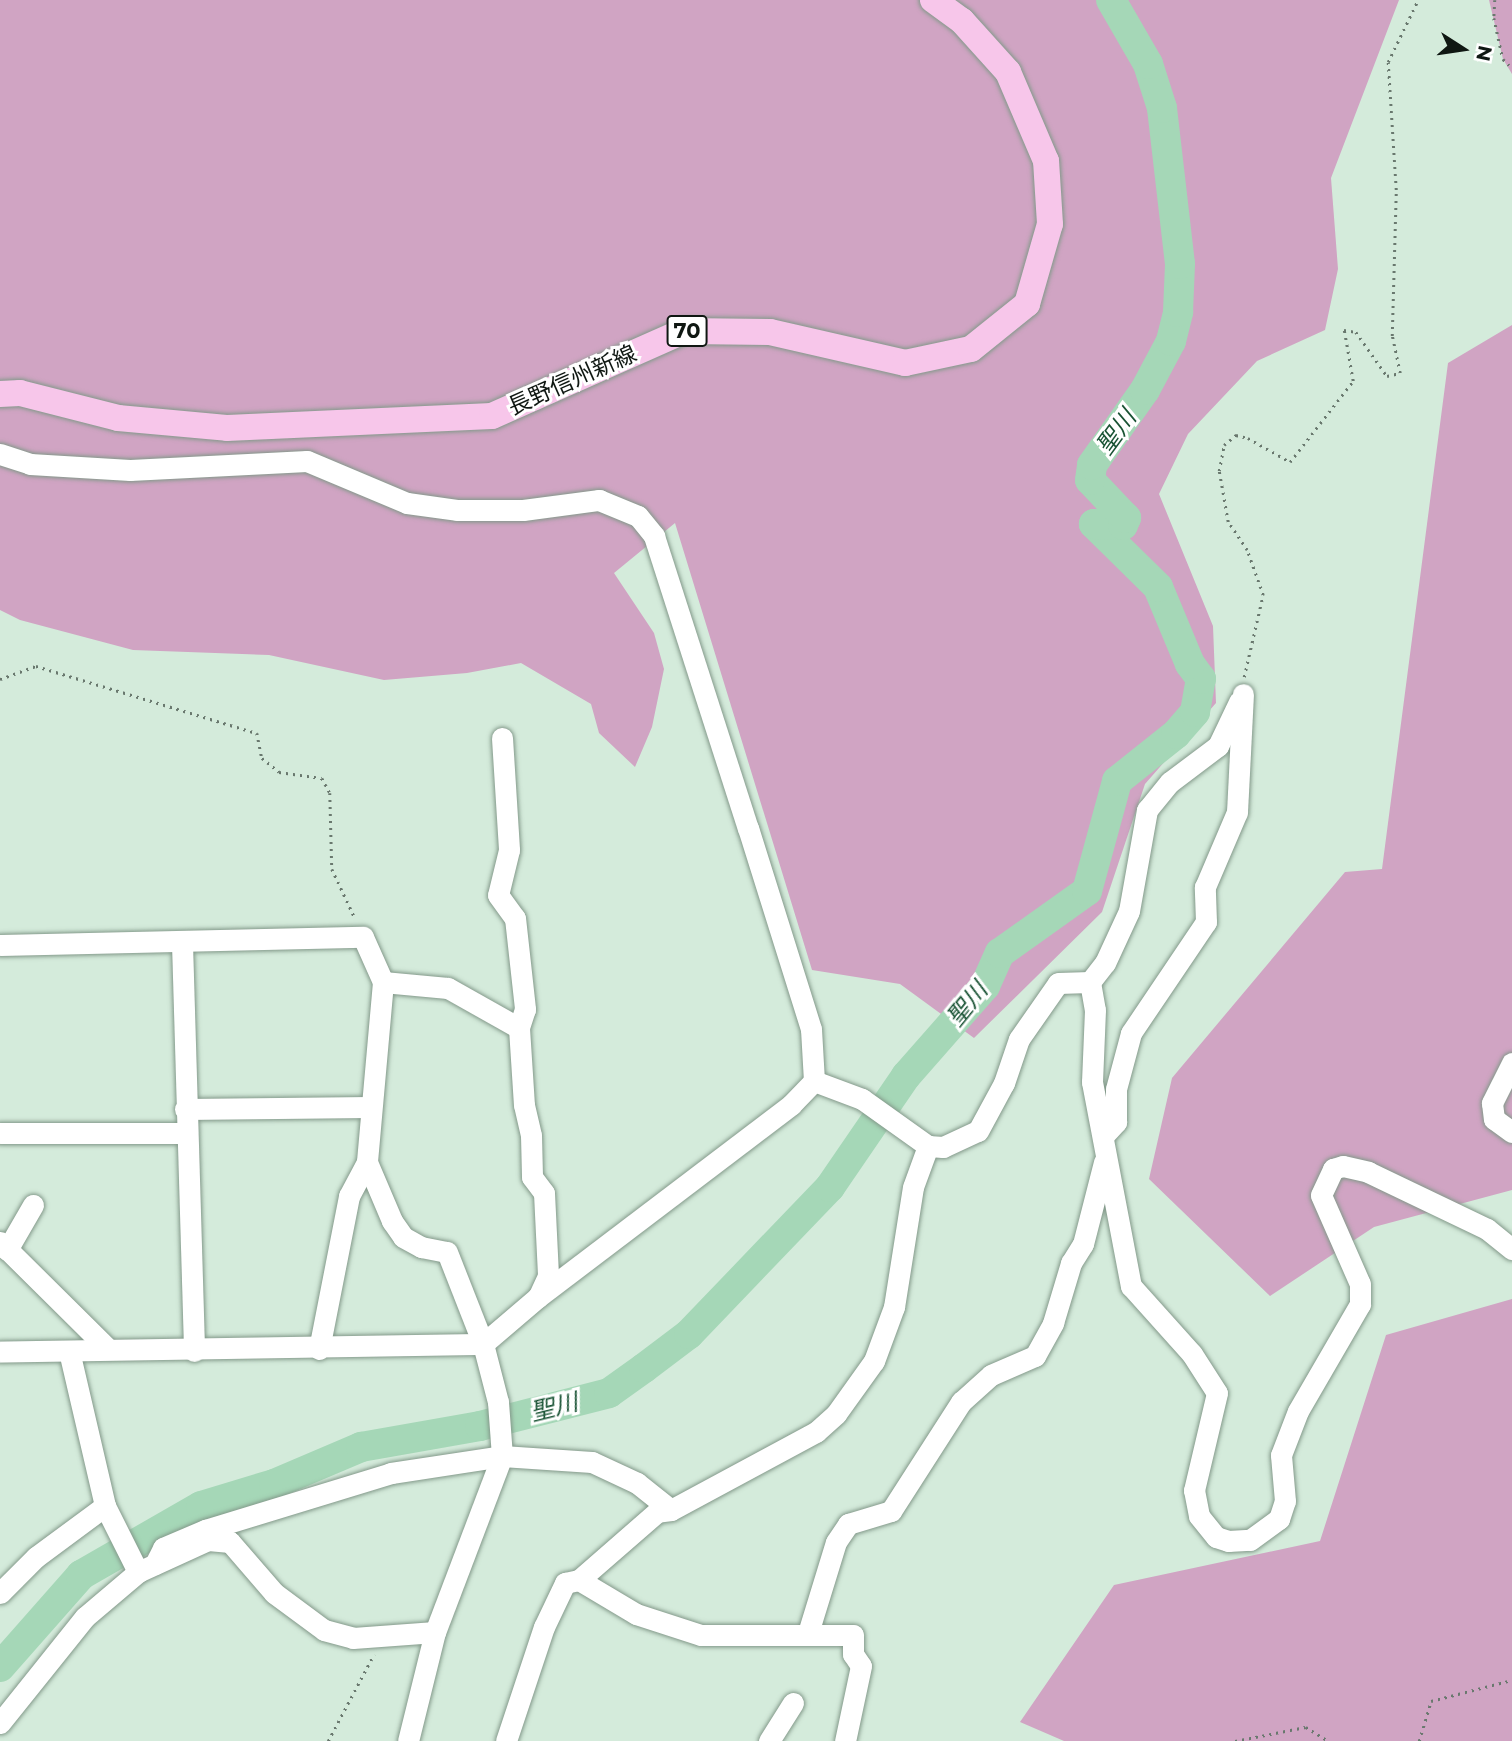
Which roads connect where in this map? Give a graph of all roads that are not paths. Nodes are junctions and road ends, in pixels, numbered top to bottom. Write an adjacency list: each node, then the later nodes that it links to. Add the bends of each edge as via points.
1 (933, 0): 2 (main road, 長野信州新線 / 70, via 962,21 1008,72 1046,160 1051,224 1027,304 971,349 905,363 770,332 684,331 492,416 227,428 118,418 20,393)
2 (0, 394)
3 (0, 454): 11 (street, via 30,464 130,470 307,461 407,503 457,510 523,510 599,500 638,516 654,536 811,1029)
4 (502, 738): 9 (street, via 509,850 498,895 515,918 525,1009)
5 (182, 943): 6 (street); 7 (street, via 363,937); 13 (street)
6 (0, 945)
7 (383, 982): 9 (street, via 448,988); 12 (street)
8 (1090, 982): 17 (street, via 1095,1010 1092,1082); 17 (street, via 1105,962 1129,911 1147,810 1170,782 1218,746 1243,694 1237,812 1205,887 1206,922 1131,1033 1116,1089 1116,1122); 18 (street, via 1058,984 1033,1016 978,1131 943,1147)
9 (519, 1028): 23 (street, via 532,1177 544,1193 548,1276)
10 (1512, 1063): 14 (street, via 1492,1103 1494,1119)
11 (814, 1081): 18 (street, via 862,1099); 23 (street, via 720,1161)
12 (370, 1107): 13 (street); 19 (street)
13 (185, 1110): 16 (street)
14 (1512, 1132)
15 (0, 1133): 16 (street)
16 (187, 1133): 27 (street)
17 (1106, 1142): 22 (street, via 1116,1224 1131,1286 1192,1354 1217,1393 1194,1490 1199,1516 1216,1537 1228,1541 1250,1540 1279,1519 1285,1501 1281,1455 1285,1444 1298,1411 1360,1304 1360,1284 1321,1195 1333,1169 1353,1168 1395,1185 1487,1228); 37 (street, via 1083,1244 1071,1263 1053,1323 1035,1356 991,1375 961,1402 891,1511 848,1524 836,1542)
18 (928, 1146): 31 (street, via 913,1187 894,1307 874,1361 836,1414 816,1432)
19 (367, 1162): 24 (street, via 403,1237 421,1247 447,1252); 26 (street, via 349,1196)
20 (33, 1205): 21 (street)
21 (3, 1246): 25 (street)
22 (1512, 1249)
23 (538, 1297): 24 (street)
24 (483, 1344): 26 (street); 30 (street, via 498,1402)
25 (108, 1349): 27 (street); 29 (street)
26 (319, 1349): 27 (street)
27 (194, 1350)
28 (0, 1352): 29 (street)
29 (69, 1352): 32 (street)
30 (502, 1448): 31 (street, via 592,1462 636,1483); 33 (street, via 391,1473 205,1530 163,1548); 36 (street)
31 (671, 1510): 34 (street, via 657,1512)
32 (109, 1514): 33 (street); 35 (street, via 36,1557)
33 (142, 1565): 36 (street, via 208,1540 230,1542 274,1592 324,1630 353,1638); 39 (street, via 85,1617)
34 (579, 1580): 37 (street, via 636,1614 701,1635); 41 (street, via 565,1583 544,1627)
35 (0, 1593)
36 (435, 1632): 40 (street)
37 (808, 1633): 43 (street, via 853,1636 853,1654 861,1666)
38 (793, 1703): 42 (street)
39 (0, 1723)
40 (408, 1741)
41 (506, 1741)
42 (769, 1741)
43 (845, 1741)

